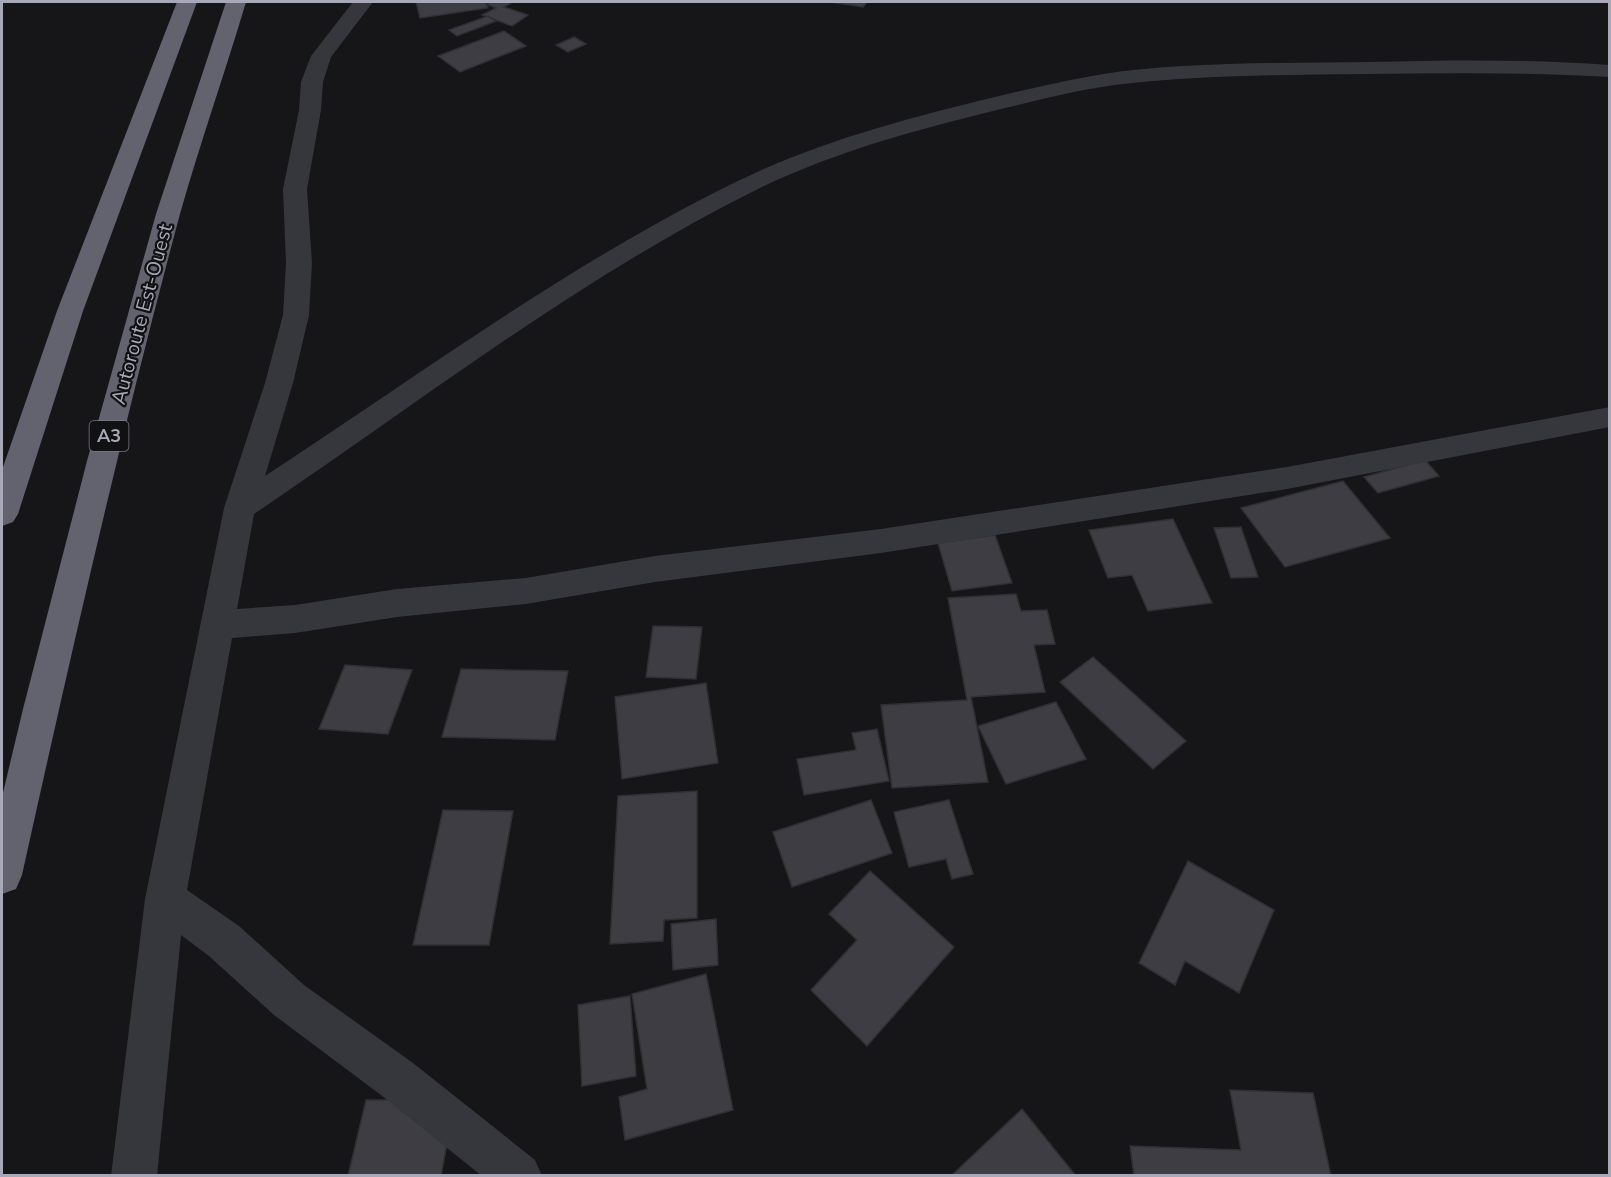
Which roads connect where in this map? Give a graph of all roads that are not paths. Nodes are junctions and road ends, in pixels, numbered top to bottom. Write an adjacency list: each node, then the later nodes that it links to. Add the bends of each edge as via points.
1 (187, 2): 7 (highway, via 77,291)
2 (236, 2): 9 (highway, Autoroute Est-Ouest / A3, via 169,210 67,600)
3 (363, 2): 6 (street, via 321,56 312,82 295,189 299,262 296,315)
4 (1610, 71): 6 (street, via 1421,66 1139,76 1060,88 903,127 749,184 651,237 477,346)
5 (1610, 417): 8 (street, via 1287,478 880,541 655,569 526,591 397,603 295,619)
6 (240, 508): 8 (street)
7 (2, 514)
8 (217, 624): 10 (street)
9 (2, 875)
10 (165, 899): 11 (street); 12 (street, via 224,941 289,1000)
11 (135, 1176)
12 (519, 1176)

